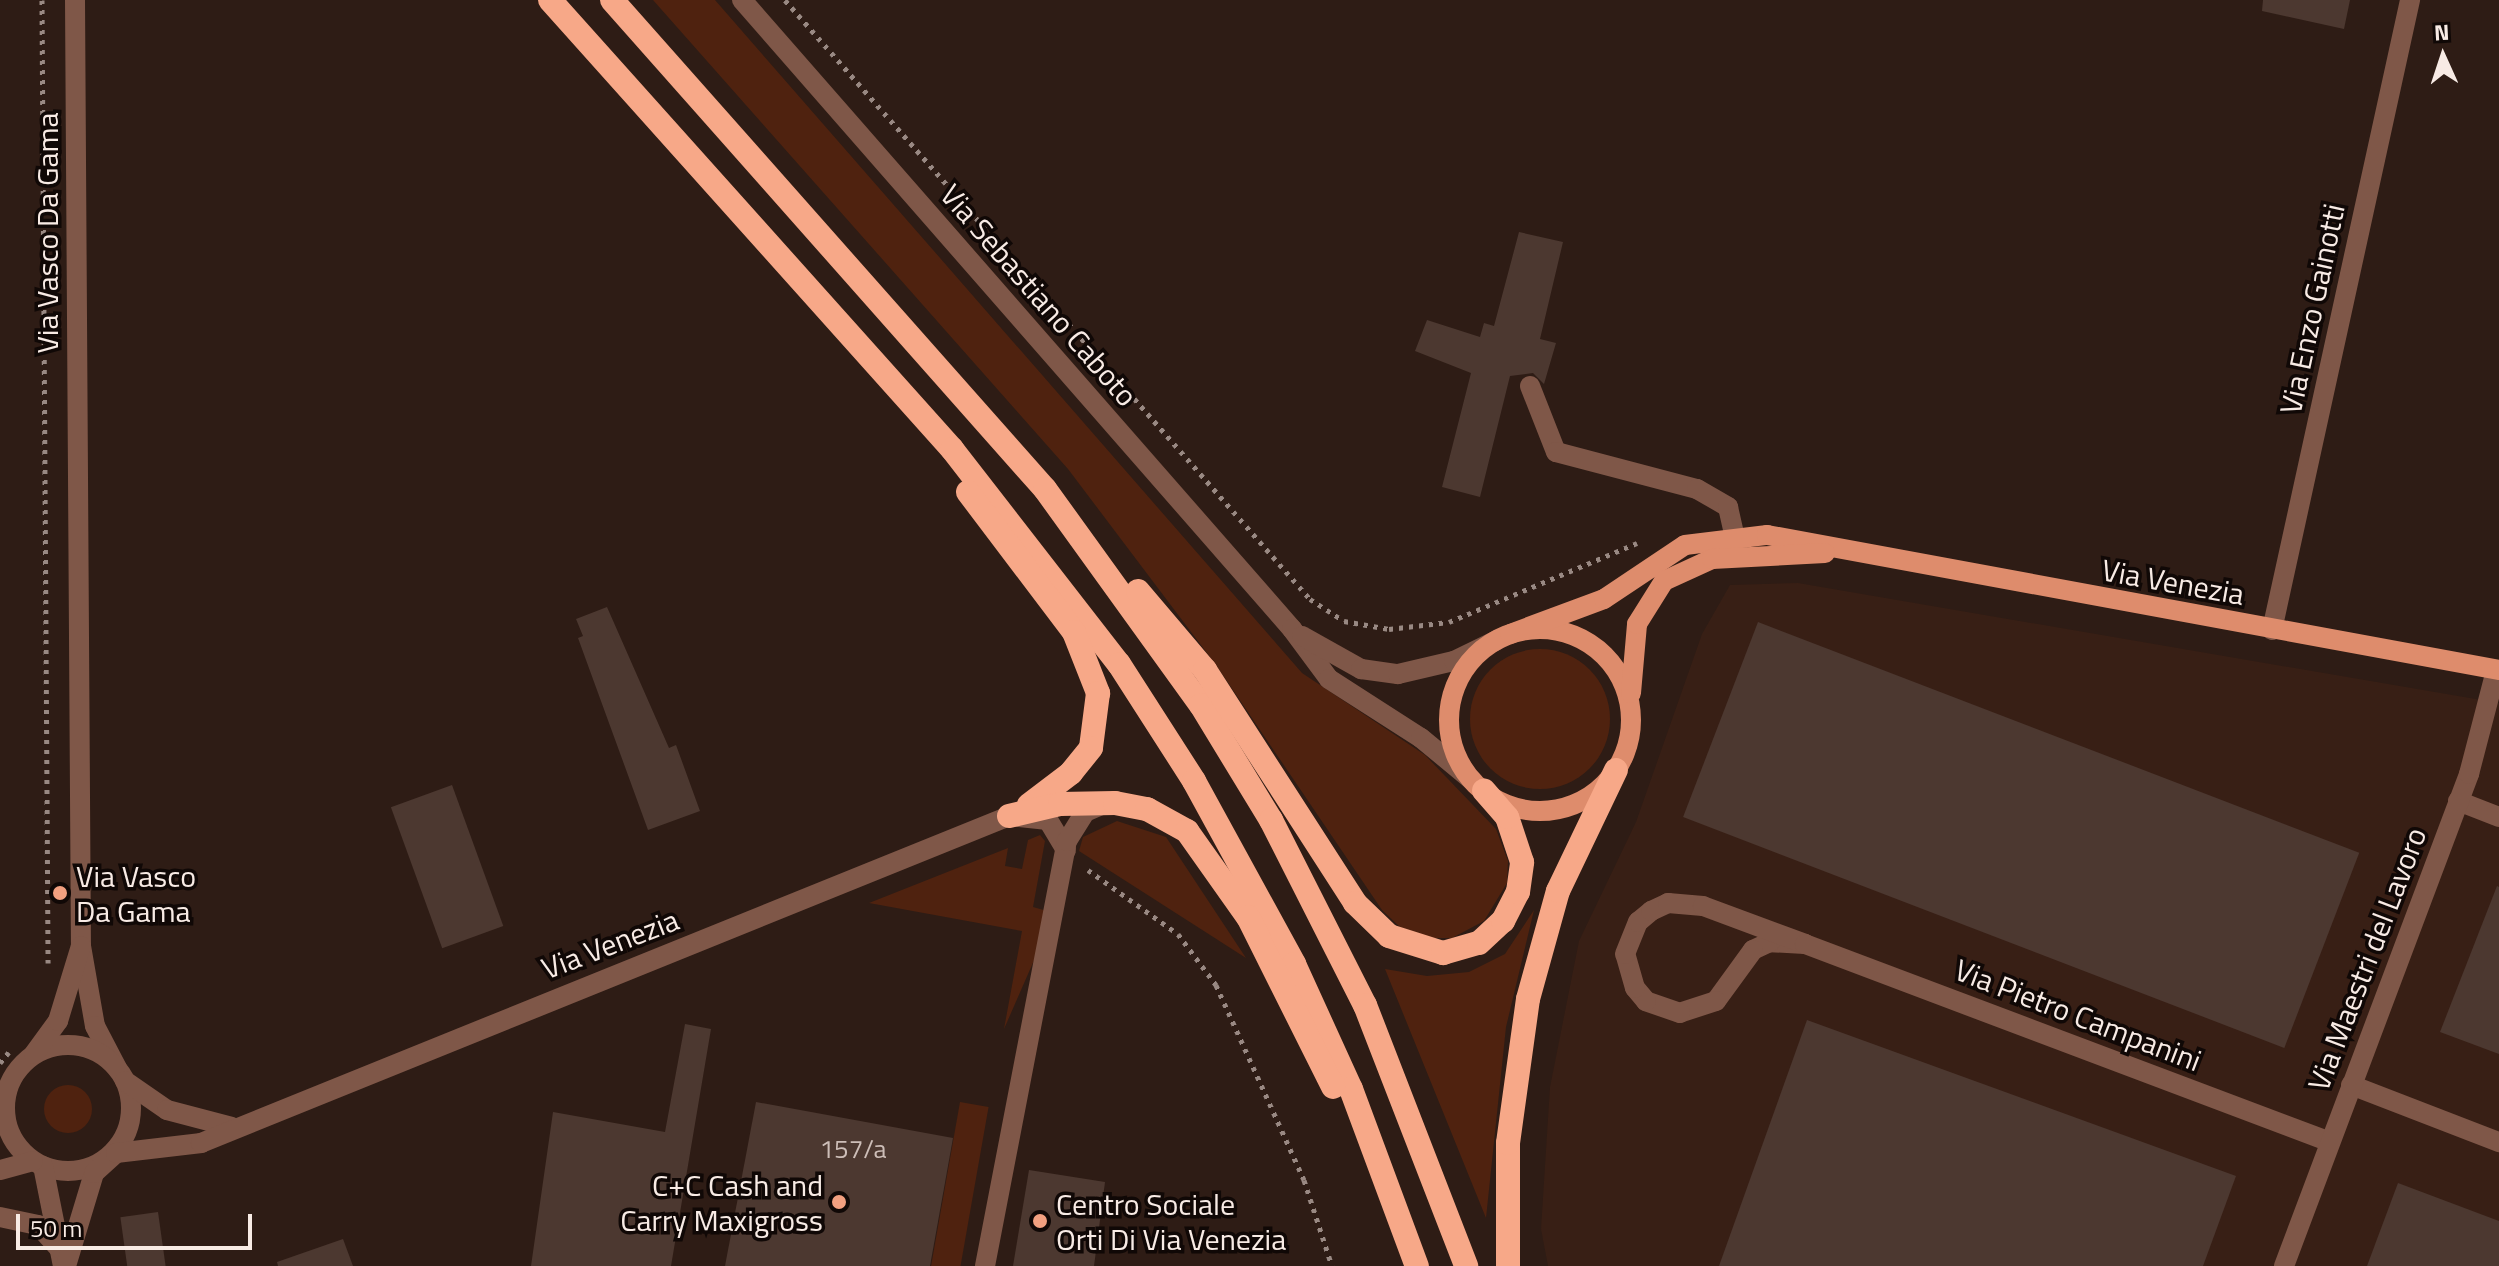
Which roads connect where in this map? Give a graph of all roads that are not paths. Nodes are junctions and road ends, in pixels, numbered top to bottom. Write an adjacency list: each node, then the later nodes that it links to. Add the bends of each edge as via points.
1 (75, 0): 23 (street, Via Vasco Da Gama)
2 (550, 0): 7 (highway)
3 (612, 0): 8 (highway)
4 (742, 0): 10 (street, Via Sebastiano Caboto)
5 (2410, 0): 11 (street, Via Enzo Gainotti)
6 (1530, 386): 9 (street, via 1556,452 1697,489 1728,507)
7 (906, 397): 19 (highway, via 962,484 1059,610 1095,678 1099,721 1091,748 1055,788); 34 (highway, via 1038,553 1194,781 1294,964)
8 (1080, 533): 16 (highway, via 1188,648 1355,903 1389,936 1443,953 1479,943 1503,921 1518,892 1522,862 1507,817); 39 (highway, via 1201,705 1303,880 1376,1032)
9 (1738, 546): 11 (main road, Via Venezia, via 1837,553); 12 (main road, Via Venezia, via 1673,550 1604,599); 14 (main road, Via Venezia, via 1686,568 1646,601 1632,651)
10 (1292, 629): 12 (street, Via Sebastiano Caboto, via 1350,664 1385,674 1440,666); 16 (street, Via Sebastiano Caboto, via 1329,679 1421,738)
11 (2272, 630): 13 (main road, Via Venezia)
12 (1504, 637): 14 (main road, via 1555,630 1584,640 1617,671); 16 (main road, Via Venezia, via 1473,658 1452,698 1452,742)
13 (2498, 670): 17 (street, Via Maestri del Lavoro)
14 (1631, 713): 15 (main road, Via Venezia)
15 (1616, 770): 16 (main road, via 1583,800 1555,809 1510,806); 40 (highway, via 1573,854 1528,999 1508,1143)
16 (1479, 786)
17 (2458, 801): 20 (street); 26 (street, Via Maestri del Lavoro)
18 (1120, 803): 19 (highway, via 1060,804); 21 (street, via 1085,812); 34 (highway, via 1175,822 1223,876)
19 (1009, 816): 21 (street, via 1048,820); 28 (street, Via Venezia)
20 (2499, 817)
21 (1066, 850): 37 (street)
22 (1805, 944): 22 (street, Via Pietro Campanini, via 1685,902 1668,903 1638,922 1625,954 1627,972 1646,1001 1680,1013 1716,1001 1753,950 1770,942); 29 (street, Via Pietro Campanini)
23 (81, 946): 24 (street, Via Vasco Da Gama, via 58,1021); 25 (street, Via Vasco Da Gama, via 95,1026)
24 (23, 1064): 25 (street, via 63,1045 93,1050); 27 (street)
25 (121, 1075): 28 (street, via 167,1110); 31 (street, via 129,1126)
26 (2351, 1085): 29 (street, Via Maestri del Lavoro); 30 (street)
27 (4, 1098): 32 (street, via 9,1131)
28 (232, 1127): 31 (street, Via Venezia, via 201,1143 153,1145)
29 (2330, 1142): 41 (street, Via Maestri del Lavoro)
30 (2499, 1142)
31 (107, 1158): 32 (street, Via Venezia, via 71,1171); 36 (street, via 91,1181)
32 (38, 1164): 33 (street, Via Venezia); 36 (street)
33 (0, 1170)
34 (1390, 1190): 38 (highway)
35 (0, 1217): 36 (street, via 33,1222)
36 (62, 1260)
37 (985, 1266)
38 (1417, 1266)
39 (1466, 1266)
40 (1508, 1266)
41 (2284, 1266)

